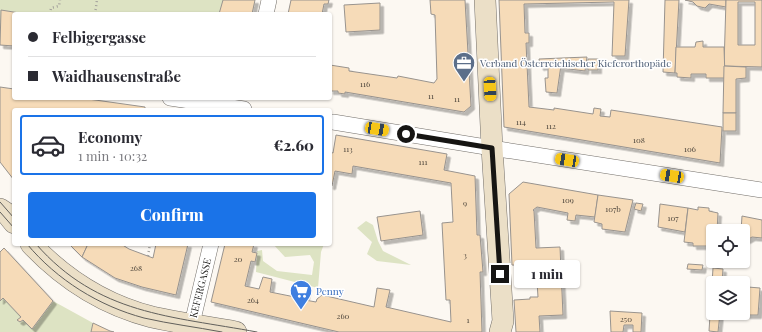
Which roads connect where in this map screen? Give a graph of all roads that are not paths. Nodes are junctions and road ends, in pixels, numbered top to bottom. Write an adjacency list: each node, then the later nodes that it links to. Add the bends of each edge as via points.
1 (269, 0): 3 (street)
2 (486, 0): 7 (street)
3 (266, 12)
4 (189, 100): 5 (street)
5 (245, 106)
6 (333, 122): 7 (street)
7 (492, 148): 8 (street); 12 (street)
8 (762, 190)
9 (33, 246): 11 (street, via 58,270 89,292 117,305)
10 (211, 246): 11 (street, KEFERGASSE)
11 (191, 328): 13 (street)
12 (502, 328)
13 (236, 332)

